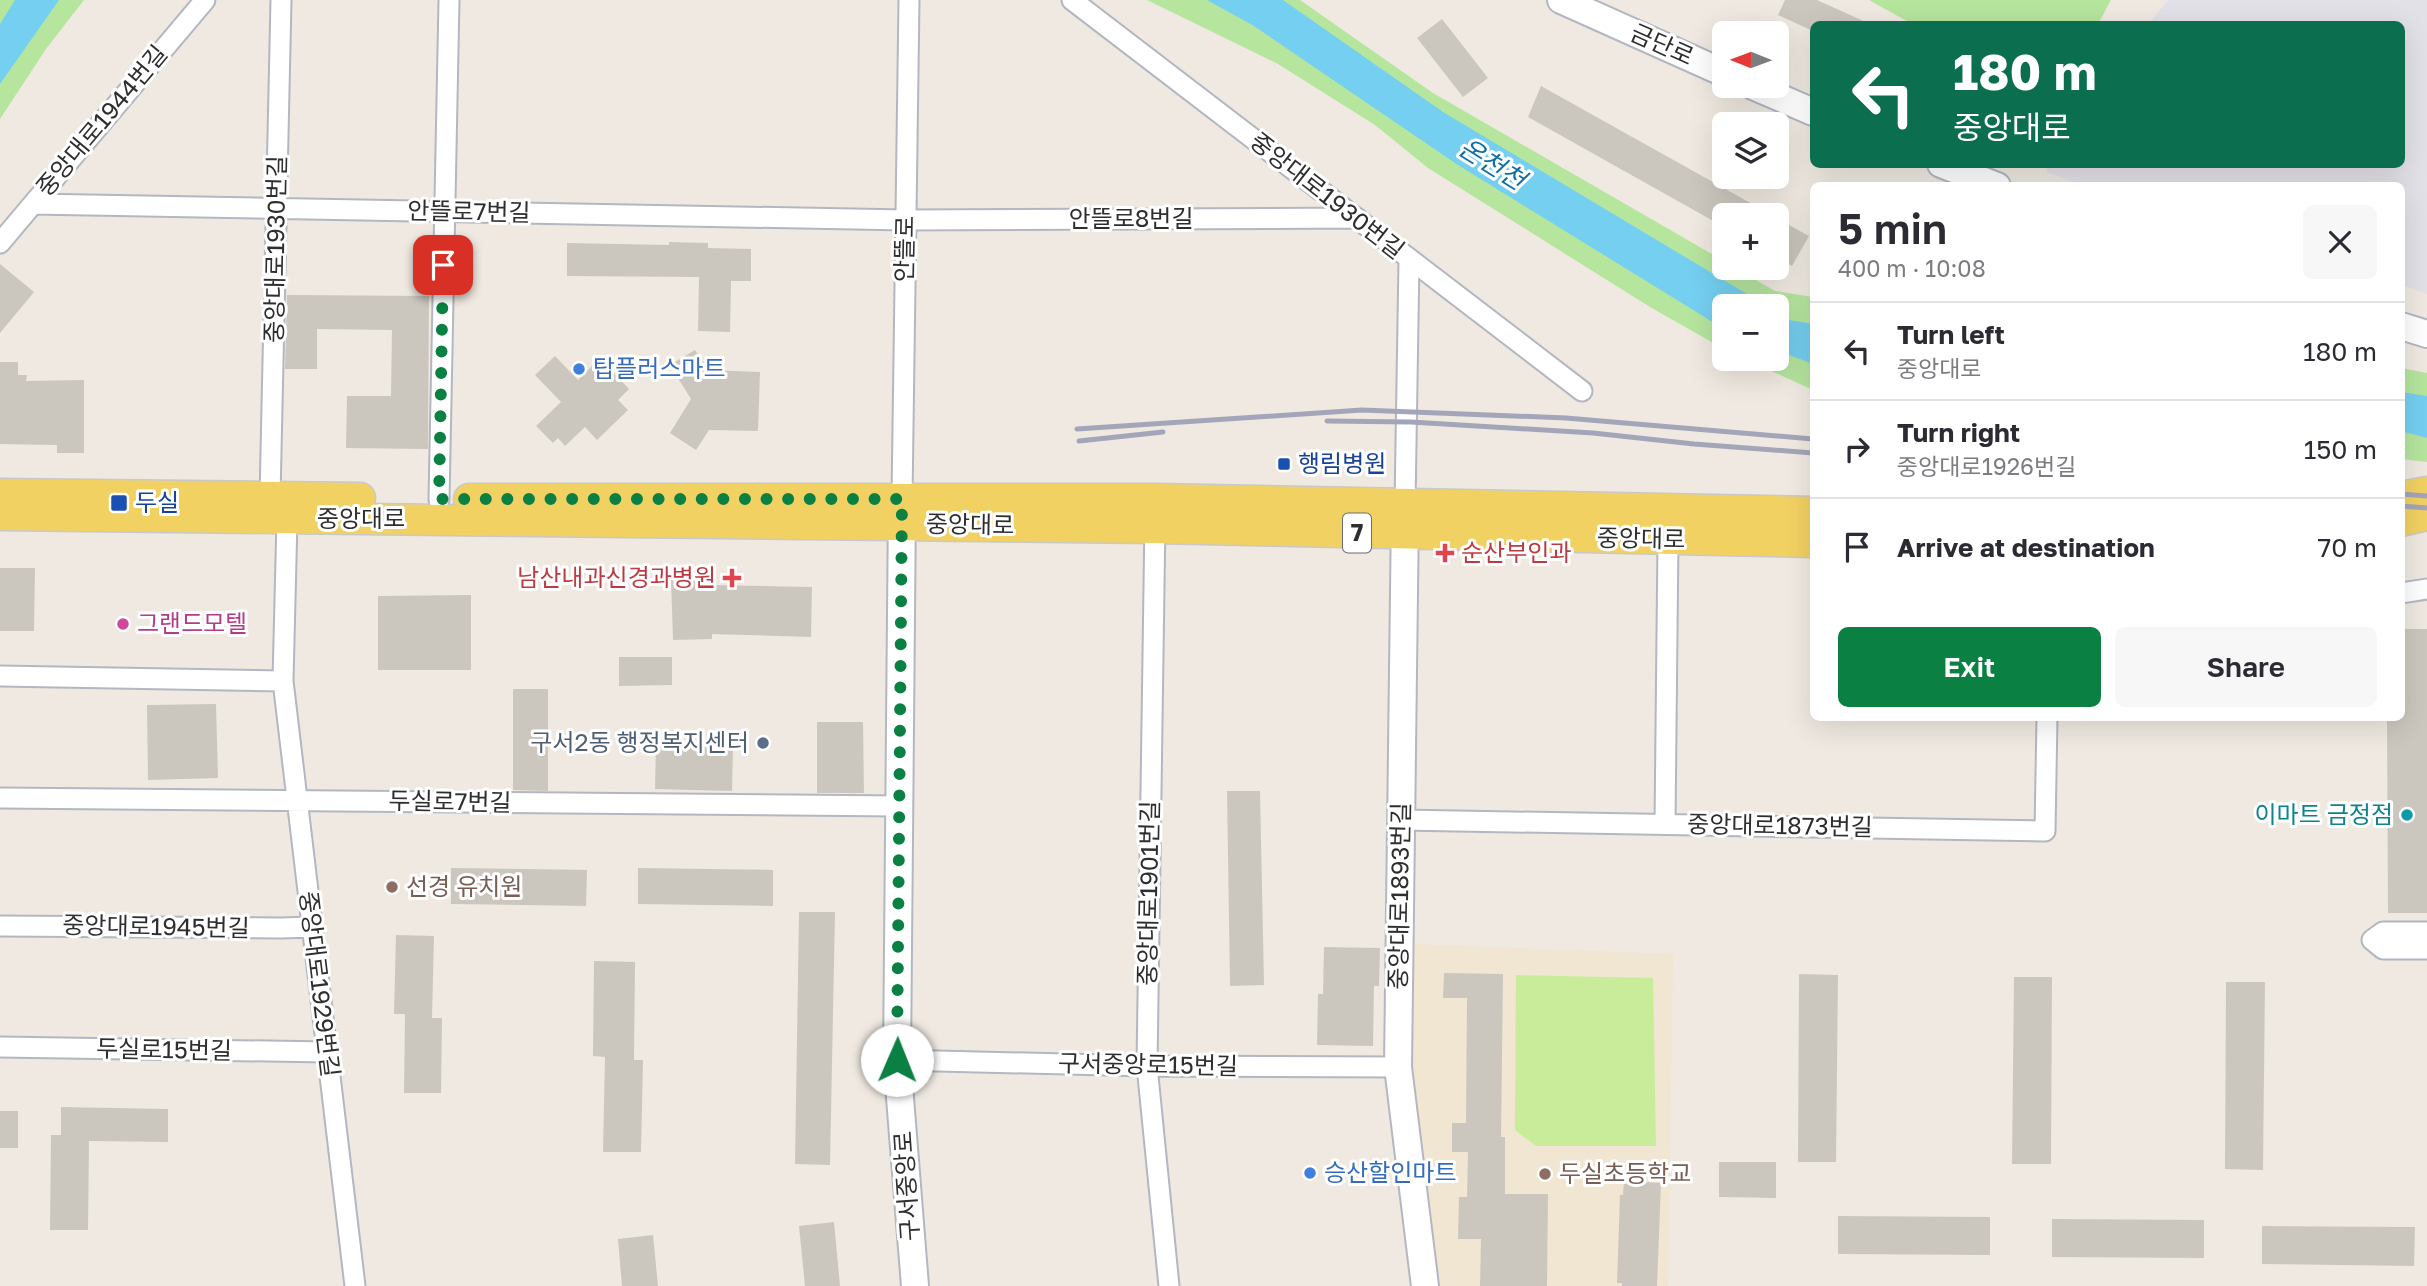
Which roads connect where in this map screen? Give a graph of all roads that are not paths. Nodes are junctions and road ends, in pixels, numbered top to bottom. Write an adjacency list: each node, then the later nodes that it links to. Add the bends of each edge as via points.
1 (205, 0): 12 (street, 중앙대로1944번길)
2 (281, 0): 13 (street, 중앙대로1930번길)
3 (449, 0): 14 (street)
4 (909, 0): 16 (street, 안뜰로)
5 (1072, 0): 15 (street, 중앙대로1930번길)
6 (1561, 0): 7 (street, 금단로)
7 (1712, 67)
8 (1781, 98): 9 (street)
9 (1810, 111)
10 (1951, 168): 11 (street)
11 (1987, 182)
12 (33, 204): 13 (street, 안뜰로7번길); 17 (street, 중앙대로1944번길)
13 (276, 208): 14 (street, 안뜰로7번길); 27 (street, 중앙대로1930번길)
14 (444, 212): 16 (street, 안뜰로7번길); 25 (street)
15 (1357, 218): 16 (street, 안뜰로8번길); 18 (street, 중앙대로1930번길)
16 (906, 220): 28 (street, 안뜰로)
17 (0, 243)
18 (1409, 260): 21 (street, 중앙대로1930번길); 26 (street)
19 (2405, 327): 20 (street)
20 (2427, 334)
21 (1582, 391)
22 (2427, 492): 24 (main road)
23 (0, 494): 27 (main road, 중앙대로 / 7)
24 (2405, 496)
25 (439, 499): 27 (main road, 중앙대로 / 7); 28 (main road, 중앙대로 / 7)
26 (1405, 504): 29 (main road, 중앙대로 / 7); 31 (main road, 중앙대로 / 7); 34 (street, 중앙대로1893번길)
27 (279, 508): 28 (main road, 중앙대로 / 7); 30 (main road, 중앙대로 / 7); 40 (street, 중앙대로1929번길)
28 (902, 511): 31 (main road, 중앙대로 / 7); 44 (street, 구서중앙로)
29 (1810, 512)
30 (0, 514)
31 (1156, 514): 34 (main road, 중앙대로 / 7); 54 (street, 중앙대로1901번길)
32 (2427, 515): 33 (main road)
33 (2405, 520)
34 (1404, 534): 35 (main road, 중앙대로 / 7); 45 (street, 중앙대로1893번길)
35 (1668, 540): 36 (main road, 중앙대로 / 7); 46 (street)
36 (1810, 542)
37 (2427, 589): 38 (street)
38 (2405, 592)
39 (0, 676): 40 (street)
40 (283, 681): 43 (street, 중앙대로1929번길)
41 (2047, 721): 46 (street, 중앙대로1873번길, via 2045,831)
42 (0, 797): 43 (street, 두실로7번길)
43 (296, 800): 44 (street, 두실로7번길); 48 (street, 중앙대로1929번길)
44 (900, 806): 53 (street, 구서중앙로)
45 (1401, 820): 46 (street, 중앙대로1873번길); 55 (street, 중앙대로1893번길)
46 (1665, 824)
47 (0, 926): 48 (street, 중앙대로1945번길)
48 (312, 926): 52 (street, 중앙대로1929번길)
49 (2427, 932): 50 (street, via 2383,932 2372,940 2383,949)
50 (2427, 949)
51 (0, 1047): 52 (street, 두실로15번길)
52 (328, 1052): 56 (street, 중앙대로1929번길)
53 (897, 1060): 54 (street, 구서중앙로15번길); 57 (street, 구서중앙로)
54 (1147, 1066): 55 (street, 구서중앙로15번길); 58 (street, 중앙대로1901번길)
55 (1398, 1067): 59 (street, 중앙대로1893번길)
56 (355, 1286)
57 (915, 1286)
58 (1169, 1286)
59 (1425, 1286)

